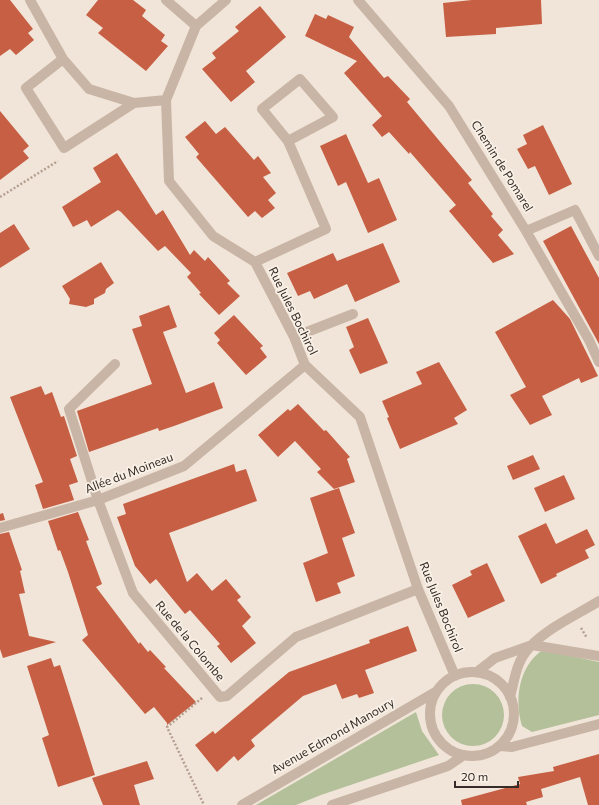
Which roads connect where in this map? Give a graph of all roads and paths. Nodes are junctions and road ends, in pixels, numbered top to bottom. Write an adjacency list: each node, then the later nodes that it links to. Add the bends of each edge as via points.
1 (30, 0): 6 (street)
2 (166, 0): 5 (street)
3 (226, 0): 5 (street, Rue Jules Bochirol)
4 (358, 0): 12 (street, Chemin de Pomarel, via 449,106)
5 (196, 26): 7 (street, Rue Jules Bochirol)
6 (62, 59): 8 (street, via 89,89); 10 (street, via 26,88)
7 (166, 100): 8 (street); 14 (street, Rue Jules Bochirol, via 169,181 213,236)
8 (134, 103): 10 (street)
9 (288, 141): 9 (street, via 262,109 300,79 333,117); 14 (street, via 326,229)
10 (64, 148): 11 (path, via 63,158)
11 (0, 197)
12 (526, 231): 13 (street, via 575,210); 17 (street, Chemin de Pomarel)
13 (599, 256)
14 (255, 262): 16 (street, Rue Jules Bochirol)
15 (353, 314): 16 (street)
16 (294, 337): 19 (street, Rue Jules Bochirol)
17 (599, 362)
18 (115, 364): 20 (street, Rue de la Colombe, via 69,409)
19 (305, 365): 20 (street, Allée du Moineau, via 184,466); 22 (street, Rue Jules Bochirol, via 360,417)
20 (98, 500): 21 (street, Allée du Moineau); 28 (street, Rue de la Colombe, via 133,593)
21 (0, 528)
22 (418, 589): 27 (street, Rue Jules Bochirol); 28 (street, Rue de la Colombe, via 296,637 227,696 220,697)
23 (599, 601): 24 (street, via 542,636)
24 (532, 645): 25 (street); 26 (street, via 495,658); 30 (street, via 525,652 517,670)
25 (599, 656)
26 (477, 672): 27 (street); 30 (street, via 497,680)
27 (455, 676): 29 (street)
28 (213, 689): 34 (path, via 167,727)
29 (437, 691): 33 (street, via 432,701 431,724 443,744); 35 (street, Avenue Edmond Manoury)
30 (510, 697): 32 (street, via 514,710 513,723)
31 (599, 724): 32 (street, via 512,748)
32 (499, 746): 33 (street, via 476,756)
33 (464, 755): 36 (street, via 448,766)
34 (204, 805)
35 (242, 805)
36 (332, 805)

